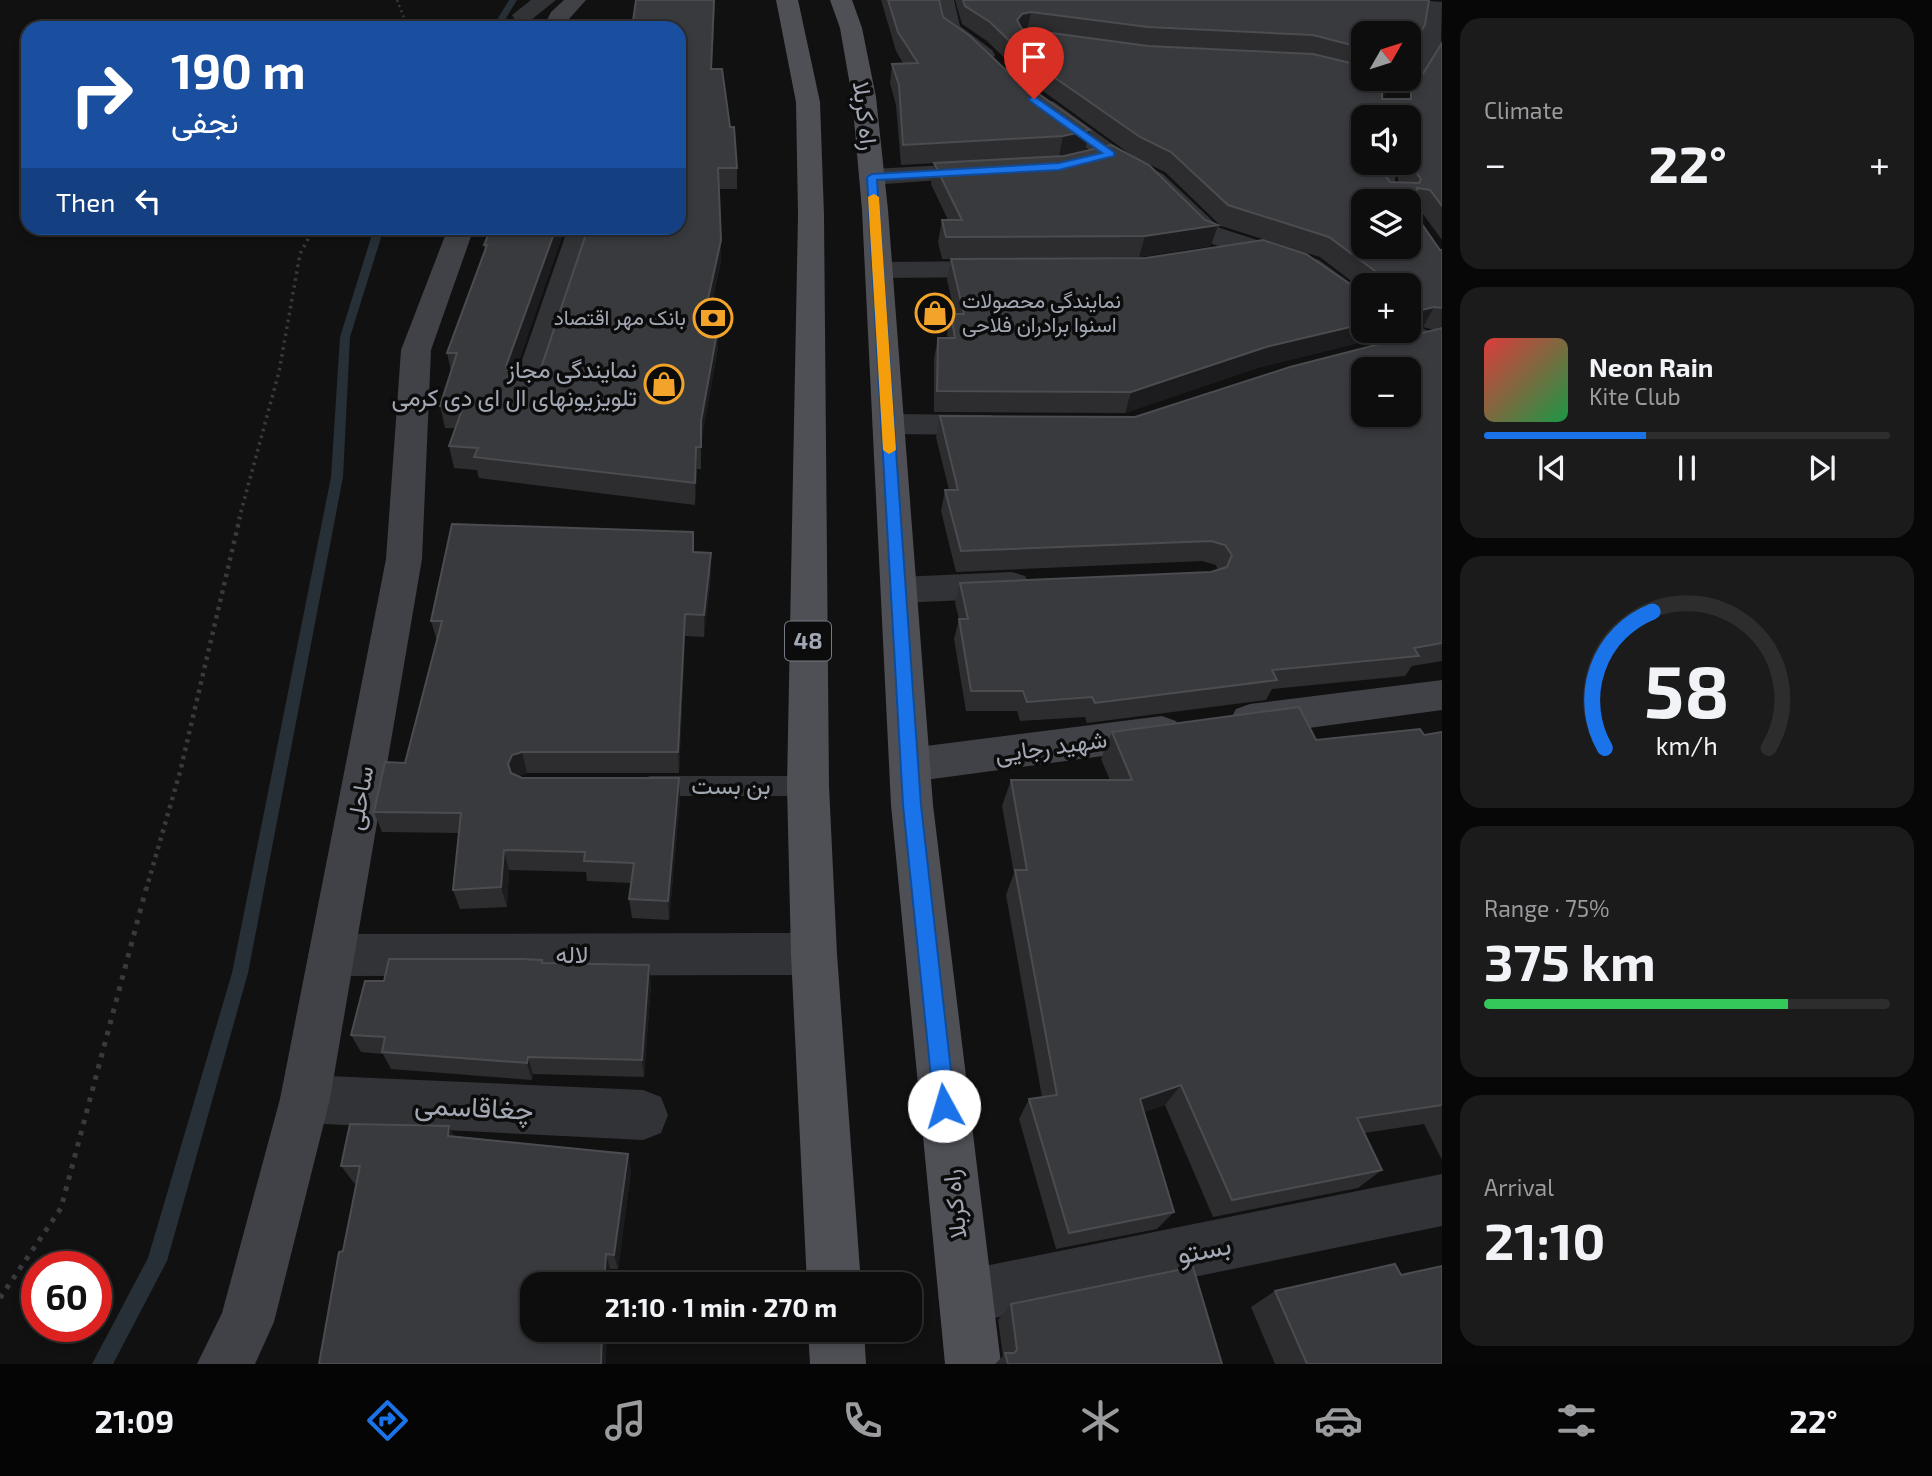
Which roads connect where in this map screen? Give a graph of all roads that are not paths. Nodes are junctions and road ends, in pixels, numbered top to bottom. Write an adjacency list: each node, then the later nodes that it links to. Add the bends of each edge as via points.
1 (545, 0): 7 (street)
2 (576, 0): 8 (street)
3 (787, 0): 31 (main road, 48, via 808,102)
4 (841, 0): 15 (main road, راه کربلا, via 864,97)
5 (944, 0): 10 (street, via 950,29)
6 (1427, 0): 9 (street, via 1436,8 1430,45)
7 (523, 15)
8 (557, 21)
9 (1421, 58)
10 (1005, 76)
11 (1026, 93): 12 (street)
12 (1110, 154): 13 (street); 18 (street, via 1154,179 1210,234)
13 (1084, 160)
14 (1005, 170): 15 (street)
15 (872, 177): 21 (main road, راه کربلا)
16 (458, 235): 33 (street, ساحلی, via 416,350 404,559)
17 (579, 235): 23 (street)
18 (1258, 250): 19 (street); 22 (street, via 1308,266)
19 (1205, 258)
20 (1029, 269): 21 (street)
21 (879, 270): 24 (main road, راه کربلا)
22 (1351, 296)
23 (527, 389)
24 (888, 424): 25 (street); 27 (main road, راه کربلا)
25 (1021, 425)
26 (1050, 583): 27 (street)
27 (899, 590): 29 (main road, راه کربلا)
28 (1442, 695): 29 (street, شهید رجایی)
29 (910, 765): 38 (main road, راه کربلا)
30 (621, 786): 31 (lane, بن بست)
31 (808, 786): 32 (main road, 48)
32 (814, 954): 33 (street, لاله); 37 (main road, 48)
33 (331, 956): 34 (street, ساحلی)
34 (305, 1099): 35 (street, چغاقاسمی); 40 (street, ساحلی, via 247,1322)
35 (643, 1115)
36 (1442, 1200): 38 (street, بستو)
37 (833, 1272)
38 (965, 1297): 42 (main road, راه کربلا)
39 (837, 1342): 41 (main road)
40 (225, 1364)
41 (838, 1364)
42 (973, 1364)

